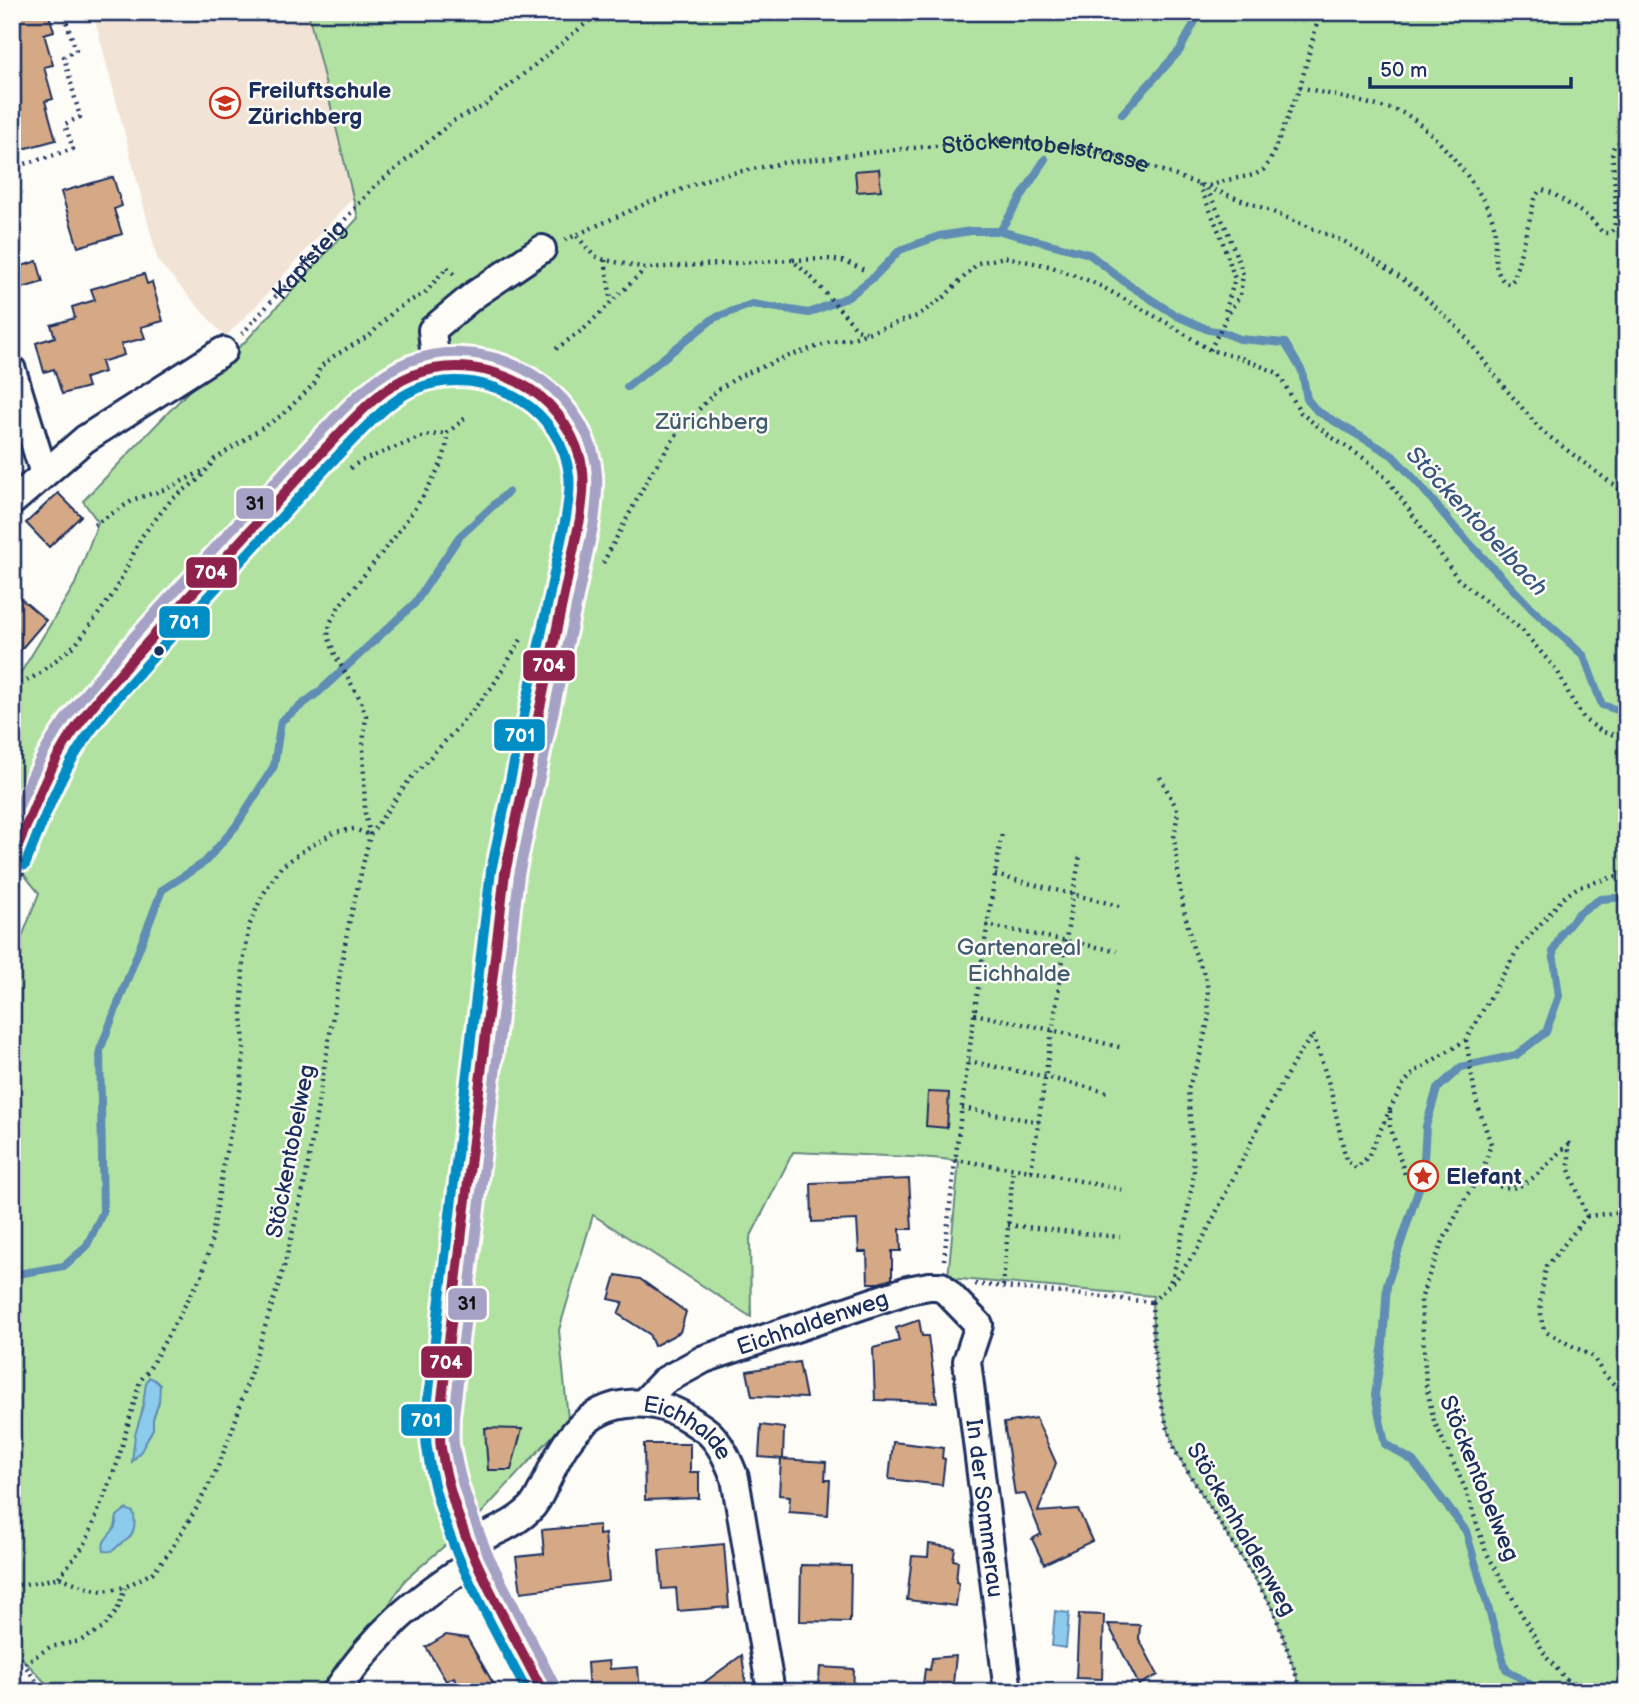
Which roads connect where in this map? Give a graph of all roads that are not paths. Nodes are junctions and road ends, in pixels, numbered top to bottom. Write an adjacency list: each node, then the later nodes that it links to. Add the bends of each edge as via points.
1 (542, 249): 3 (street, via 432,330)
2 (223, 351): 5 (street, via 85,439)
3 (436, 368): 7 (main road, via 374,397 162,625 65,745); 10 (main road, via 497,373 546,401 574,443 584,489 505,873 440,1416 449,1487)
4 (12, 370): 5 (street)
5 (44, 474): 6 (street)
6 (12, 502)
7 (12, 860)
8 (941, 1286): 9 (street, Eichhaldenweg, via 908,1290 704,1359 664,1381); 14 (street, In der Sommerau, via 979,1325 967,1361)
9 (644, 1402): 10 (street, Eichhalde, via 617,1406 584,1422 572,1434 529,1510 489,1535); 13 (street, Eichhalde, via 686,1416 711,1434 724,1452 735,1478)
10 (472, 1552): 11 (street, Eichhalde, via 451,1576 401,1613); 12 (main road)
11 (336, 1692)
12 (543, 1692)
13 (771, 1692)
14 (1008, 1692)

